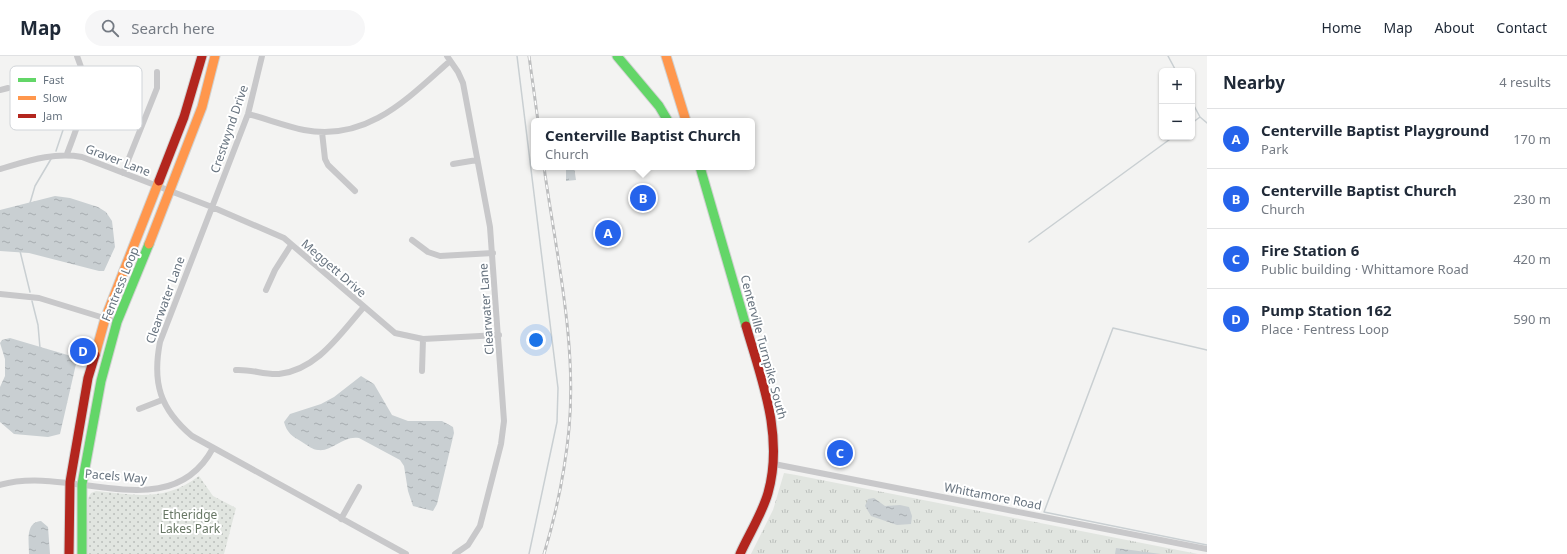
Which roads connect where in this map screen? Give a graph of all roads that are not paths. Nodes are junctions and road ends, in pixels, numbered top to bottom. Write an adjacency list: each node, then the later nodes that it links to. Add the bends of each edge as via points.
1 (77, 56): 8 (street)
2 (202, 56): 25 (street, Fentress Loop, via 184,116)
3 (216, 56): 26 (street, Fentress Loop, via 202,106)
4 (262, 56): 12 (street, Crestwynd Drive)
5 (617, 56): 13 (street)
6 (666, 56): 14 (street)
7 (448, 59): 18 (street, via 400,105 387,114 352,129); 20 (street, Clearwater Lane, via 463,83)
8 (81, 66)
9 (157, 72): 15 (street, via 157,88)
10 (8, 88): 11 (street)
11 (0, 90)
12 (248, 114): 18 (street, via 304,130); 28 (street, Crestwynd Drive)
13 (666, 118)
14 (685, 118)
15 (142, 126)
16 (76, 130): 19 (street)
17 (140, 130): 24 (street)
18 (322, 132): 27 (street, via 324,159)
19 (67, 154): 22 (street, Graver Lane, via 47,156); 24 (street, Graver Lane)
20 (477, 160): 21 (street); 31 (street, Clearwater Lane)
21 (453, 164)
22 (0, 169)
23 (701, 170): 44 (street, Centerville Turnpike South, via 769,407 775,440)
24 (123, 173): 25 (street, Graver Lane)
25 (158, 186): 26 (street, Meggett Drive); 35 (street, Fentress Loop)
26 (170, 191): 28 (street, Meggett Drive); 36 (street, Fentress Loop)
27 (354, 191)
28 (212, 207): 30 (street, Meggett Drive, via 284,238); 41 (street, Clearwater Lane, via 160,342 157,370)
29 (412, 240): 31 (street, via 428,252 440,256)
30 (291, 245): 32 (street); 34 (street, Meggett Drive)
31 (493, 253): 37 (street, Clearwater Lane)
32 (266, 290)
33 (0, 294): 35 (street, via 39,298)
34 (363, 308): 38 (street, Meggett Drive, via 395,333); 39 (street, via 308,365 277,374)
35 (105, 319): 36 (street); 45 (street, Fentress Loop, via 83,404)
36 (117, 322): 46 (street, Fentress Loop, via 101,381)
37 (499, 336): 38 (street, Meggett Drive); 54 (street, Clearwater Lane, via 504,432 480,526 468,545)
38 (423, 340): 40 (street)
39 (236, 370)
40 (422, 371)
41 (162, 400): 42 (street); 43 (street, Clearwater Lane, via 183,428)
42 (139, 409)
43 (213, 448): 46 (street, Pacels Way, via 198,470 167,488 140,491); 49 (street, Clearwater Lane)
44 (774, 464): 50 (street, Whittamore Road); 55 (street, Centerville Turnpike South, via 764,505)
45 (70, 482): 46 (street, Pacels Way); 47 (street, Pacels Way, via 29,480); 51 (street, Fentress Loop)
46 (82, 484): 52 (street, Fentress Loop)
47 (0, 485)
48 (359, 487): 49 (street)
49 (341, 519): 53 (street, Clearwater Lane)
50 (1207, 548)
51 (69, 554)
52 (82, 554)
53 (406, 554)
54 (455, 554)
55 (740, 554)

